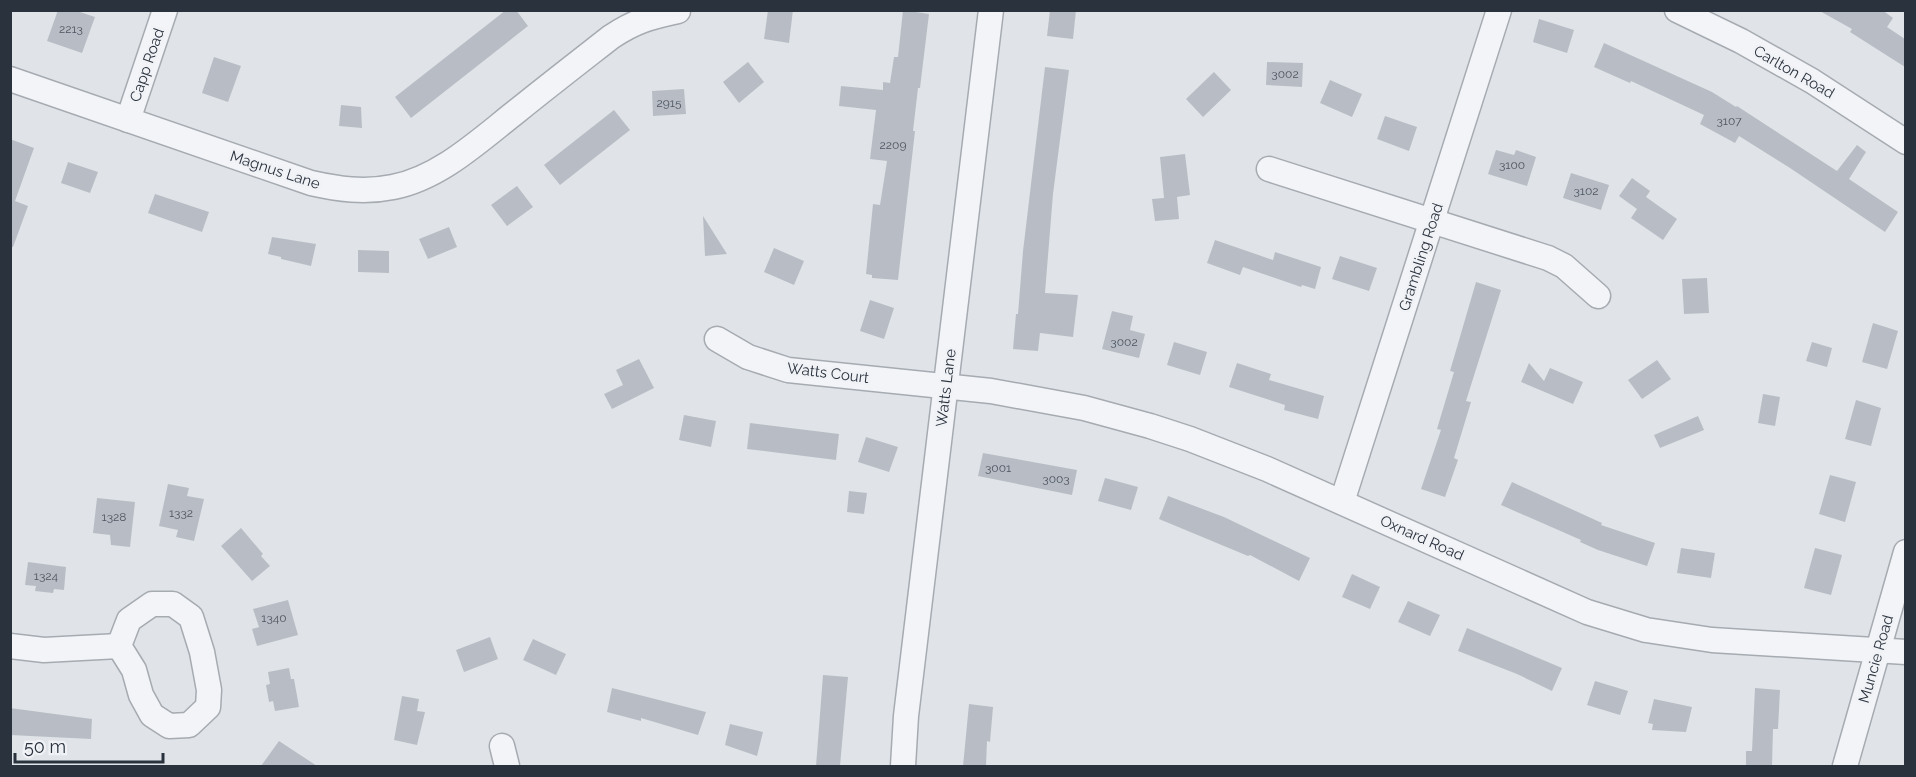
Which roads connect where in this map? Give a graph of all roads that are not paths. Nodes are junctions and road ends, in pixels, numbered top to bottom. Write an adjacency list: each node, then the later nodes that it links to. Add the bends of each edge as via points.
1 (165, 10): 7 (street, Capp Road)
2 (991, 10): 13 (street, Watts Lane)
3 (1500, 10): 10 (street, Grambling Road)
4 (1677, 10): 8 (street, Carlton Road, via 1812,81)
5 (678, 11): 7 (street, Magnus Lane, via 629,25 446,164 394,187 357,191 311,183)
6 (10, 79): 7 (street, Magnus Lane)
7 (128, 120)
8 (1905, 142)
9 (1269, 169): 10 (street)
10 (1433, 221): 11 (street, via 1548,258 1564,266); 14 (street, Grambling Road)
11 (1598, 296)
12 (717, 339): 13 (street, Watts Court, via 748,357 788,369)
13 (946, 386): 14 (street, Oxnard Road, via 1084,408 1150,426 1212,447); 20 (street, Watts Lane)
14 (1342, 502): 18 (street, Oxnard Road, via 1587,612 1628,625 1712,640)
15 (1905, 552): 18 (street, Muncie Road)
16 (10, 645): 17 (street, via 44,650)
17 (119, 646): 17 (street, via 134,670 152,715 169,726 189,725 208,707 208,681 191,617 173,604 152,604 129,620)
18 (1878, 650): 19 (street, Oxnard Road); 21 (street, Muncie Road)
19 (1905, 652)
20 (903, 766)
21 (1845, 766)

